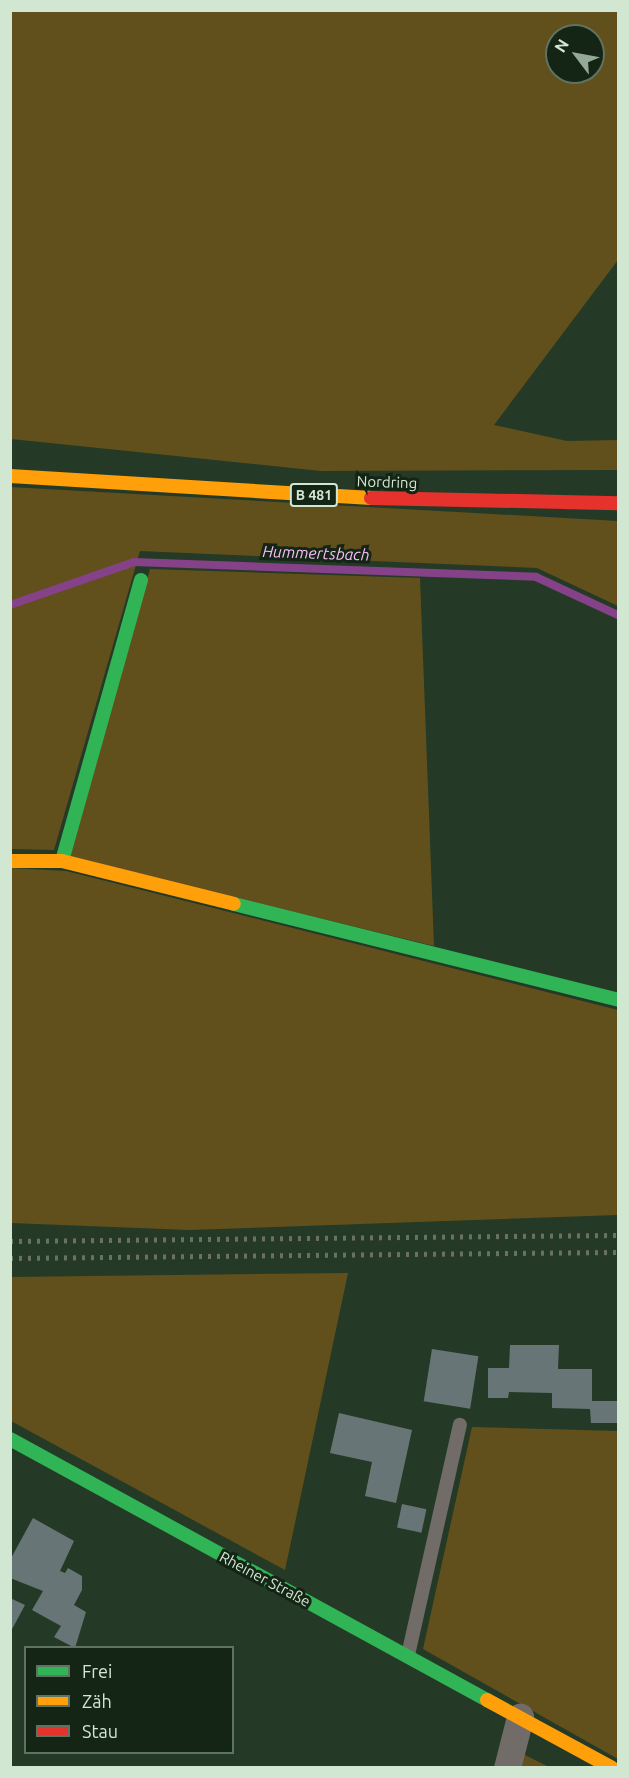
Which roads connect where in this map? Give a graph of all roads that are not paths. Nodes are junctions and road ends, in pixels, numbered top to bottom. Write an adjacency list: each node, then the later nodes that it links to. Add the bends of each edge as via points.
1 (10, 476): 2 (street, Nordring / B 481, via 388,499)
2 (618, 503)
3 (141, 580): 5 (street)
4 (10, 861): 5 (street)
5 (62, 861): 6 (street)
6 (618, 1000)
7 (460, 1425): 9 (lane)
8 (10, 1439): 9 (street, Rheiner Straße)
9 (408, 1655): 10 (street, Rheiner Straße)
10 (520, 1717): 11 (street); 12 (street, Rheiner Straße)
11 (507, 1767)
12 (612, 1767)

